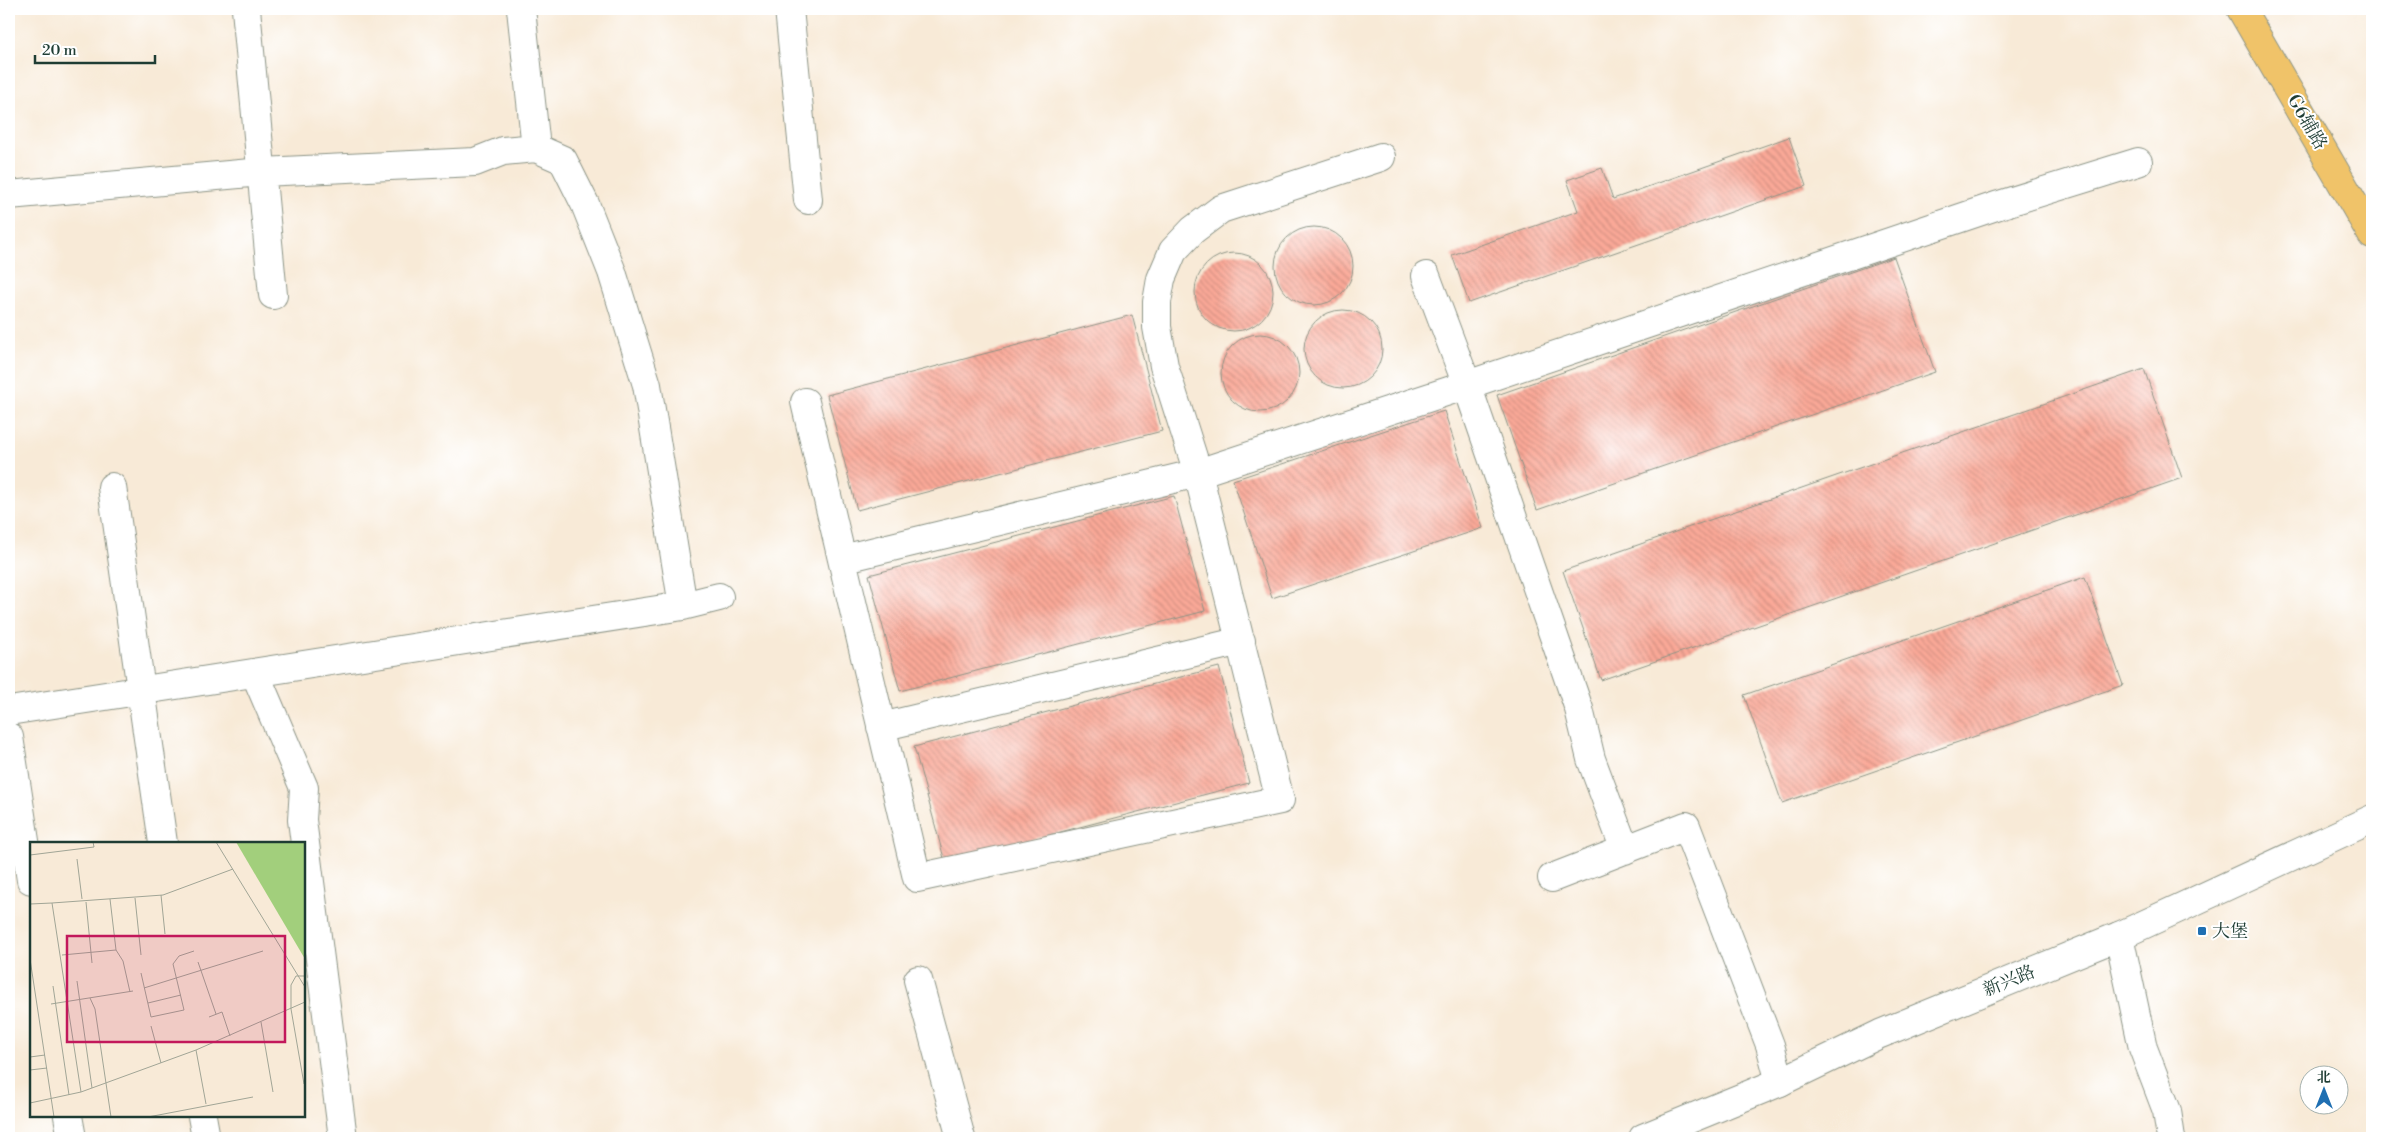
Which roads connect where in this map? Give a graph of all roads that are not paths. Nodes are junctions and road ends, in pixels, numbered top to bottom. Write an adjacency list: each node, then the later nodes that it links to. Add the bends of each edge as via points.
1 (246, 9): 8 (street)
2 (521, 9): 5 (street)
3 (789, 9): 10 (street)
4 (2241, 9): 11 (main road, G6辅路)
5 (536, 148): 8 (street, via 503,151 475,162); 20 (street, via 563,160 585,204 612,272 647,385)
6 (1382, 157): 16 (street, via 1221,209 1193,230 1173,251 1161,279 1157,327 1164,366)
7 (2138, 162): 14 (street, via 1999,205)
8 (262, 172): 9 (street); 13 (street)
9 (9, 195)
10 (808, 200)
11 (2372, 235)
12 (1426, 276): 14 (street)
13 (273, 295)
14 (1467, 385): 16 (street); 31 (street, via 1579,709 1590,759)
15 (805, 402): 18 (street)
16 (1198, 473): 18 (street); 21 (street)
17 (112, 487): 23 (street)
18 (842, 559): 25 (street)
19 (719, 597): 20 (street)
20 (684, 606): 22 (street)
21 (1241, 641): 25 (street); 25 (street, via 1280,800 917,878)
22 (255, 673): 23 (street); 29 (street, via 304,788)
23 (141, 691): 24 (street); 28 (street)
24 (9, 711)
25 (881, 727)
26 (9, 737): 32 (street)
27 (2372, 820): 34 (street, 新兴路)
28 (163, 842)
29 (305, 842)
30 (305, 843): 41 (street)
31 (1625, 850): 33 (street); 36 (street, via 1686,826 1770,1045)
32 (30, 874)
33 (1552, 878)
34 (2119, 936): 36 (street, 新兴路, via 1880,1034); 44 (street, via 2143,1048 2167,1111)
35 (918, 980): 42 (street)
36 (1780, 1082): 43 (street, 新兴路)
37 (68, 1117): 39 (street)
38 (202, 1117): 40 (street)
39 (72, 1138)
40 (206, 1138)
41 (343, 1138)
42 (960, 1138)
43 (1643, 1138)
44 (2171, 1138)

